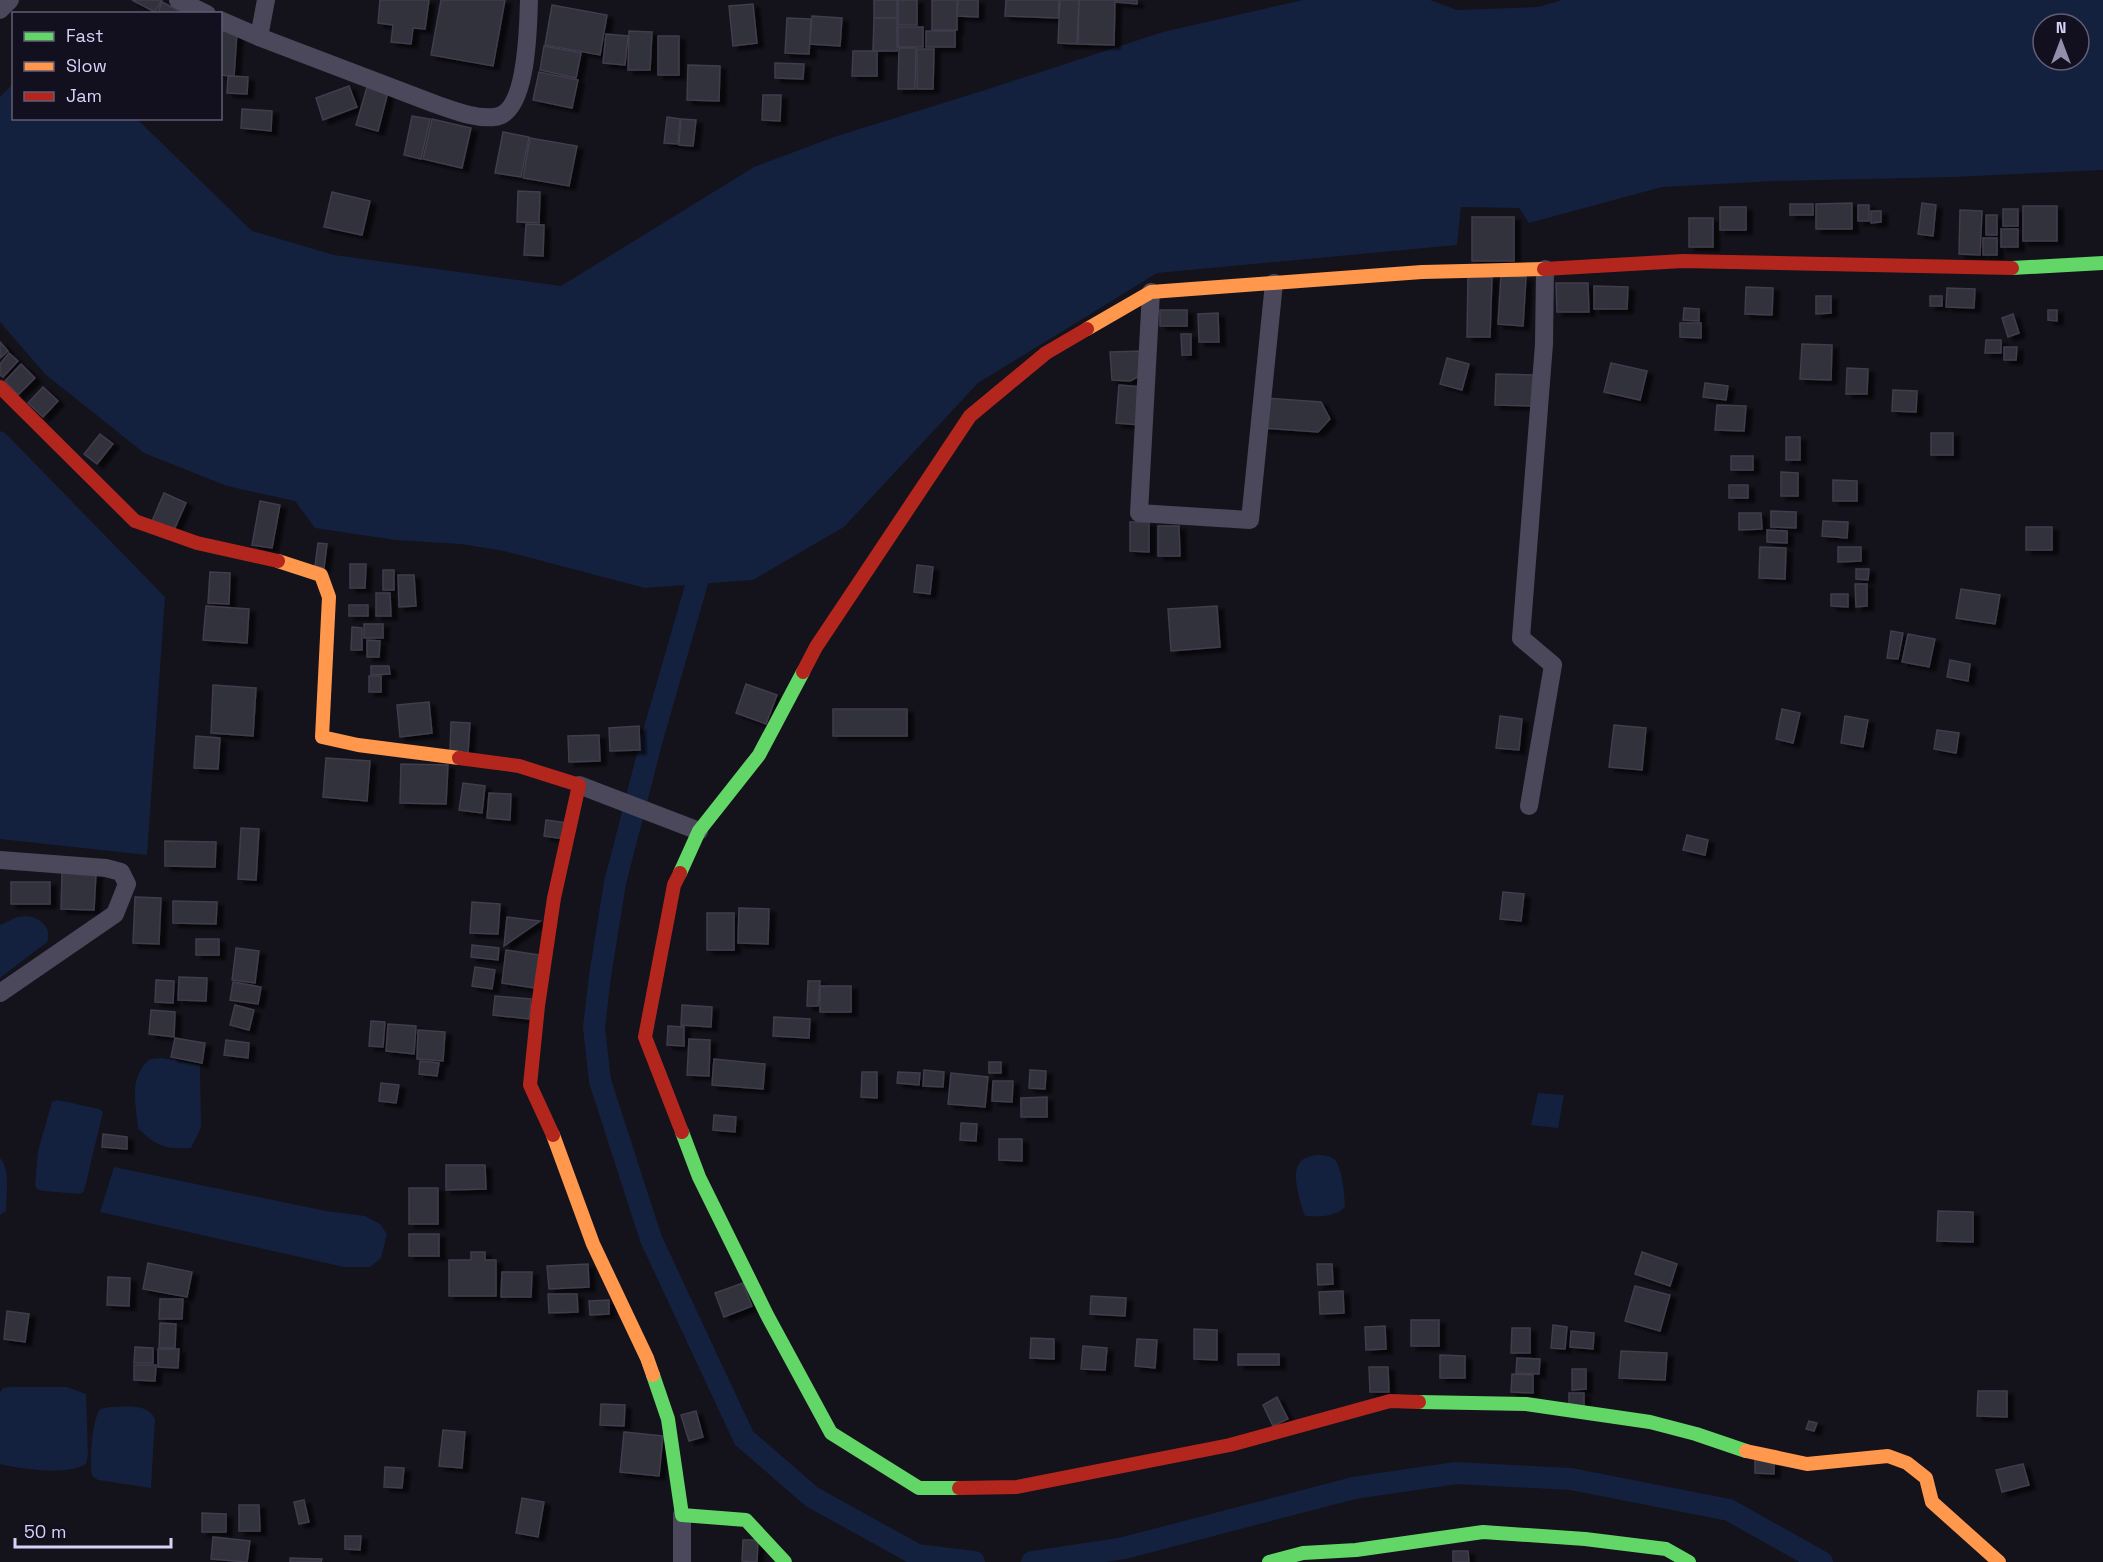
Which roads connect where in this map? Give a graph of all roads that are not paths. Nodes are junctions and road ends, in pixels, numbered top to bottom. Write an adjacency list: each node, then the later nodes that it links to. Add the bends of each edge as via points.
1 (10, 0): 5 (street)
2 (178, 0): 6 (street)
3 (266, 0): 8 (street)
4 (529, 0): 8 (street, via 520,86 505,114 494,118 435,104)
5 (0, 10)
6 (203, 12)
7 (222, 21): 8 (street)
8 (259, 37)
9 (2103, 262): 10 (street, via 2016,268 1683,261)
10 (1545, 269): 11 (street, via 1422,272); 15 (street, via 1544,344 1521,638 1553,665)
11 (1274, 283): 12 (street); 12 (street, via 1250,520 1139,513)
12 (1151, 292): 16 (street, via 1046,353 970,416 816,647 759,754)
13 (0, 387): 14 (street, via 135,521 197,543 267,557 321,575 329,597 322,737 519,766)
14 (579, 785): 16 (street); 19 (street, via 554,898 531,1085 593,1244 647,1358 668,1419)
15 (1529, 806)
16 (699, 831): 24 (street, via 674,885 645,1036 699,1177 831,1433 919,1488 1017,1487 1230,1444 1390,1401 1526,1404 1650,1422 1747,1452 1807,1464 1888,1456 1908,1462 1926,1478 1932,1502)
17 (0, 860): 18 (street, via 106,868 121,872 127,884 115,914)
18 (0, 993)
19 (682, 1515): 20 (street); 21 (street, via 746,1520)
20 (682, 1562)
21 (785, 1562)
22 (1269, 1562): 23 (street, via 1303,1553 1356,1550 1483,1532 1666,1549)
23 (1689, 1562)
24 (1999, 1562)

